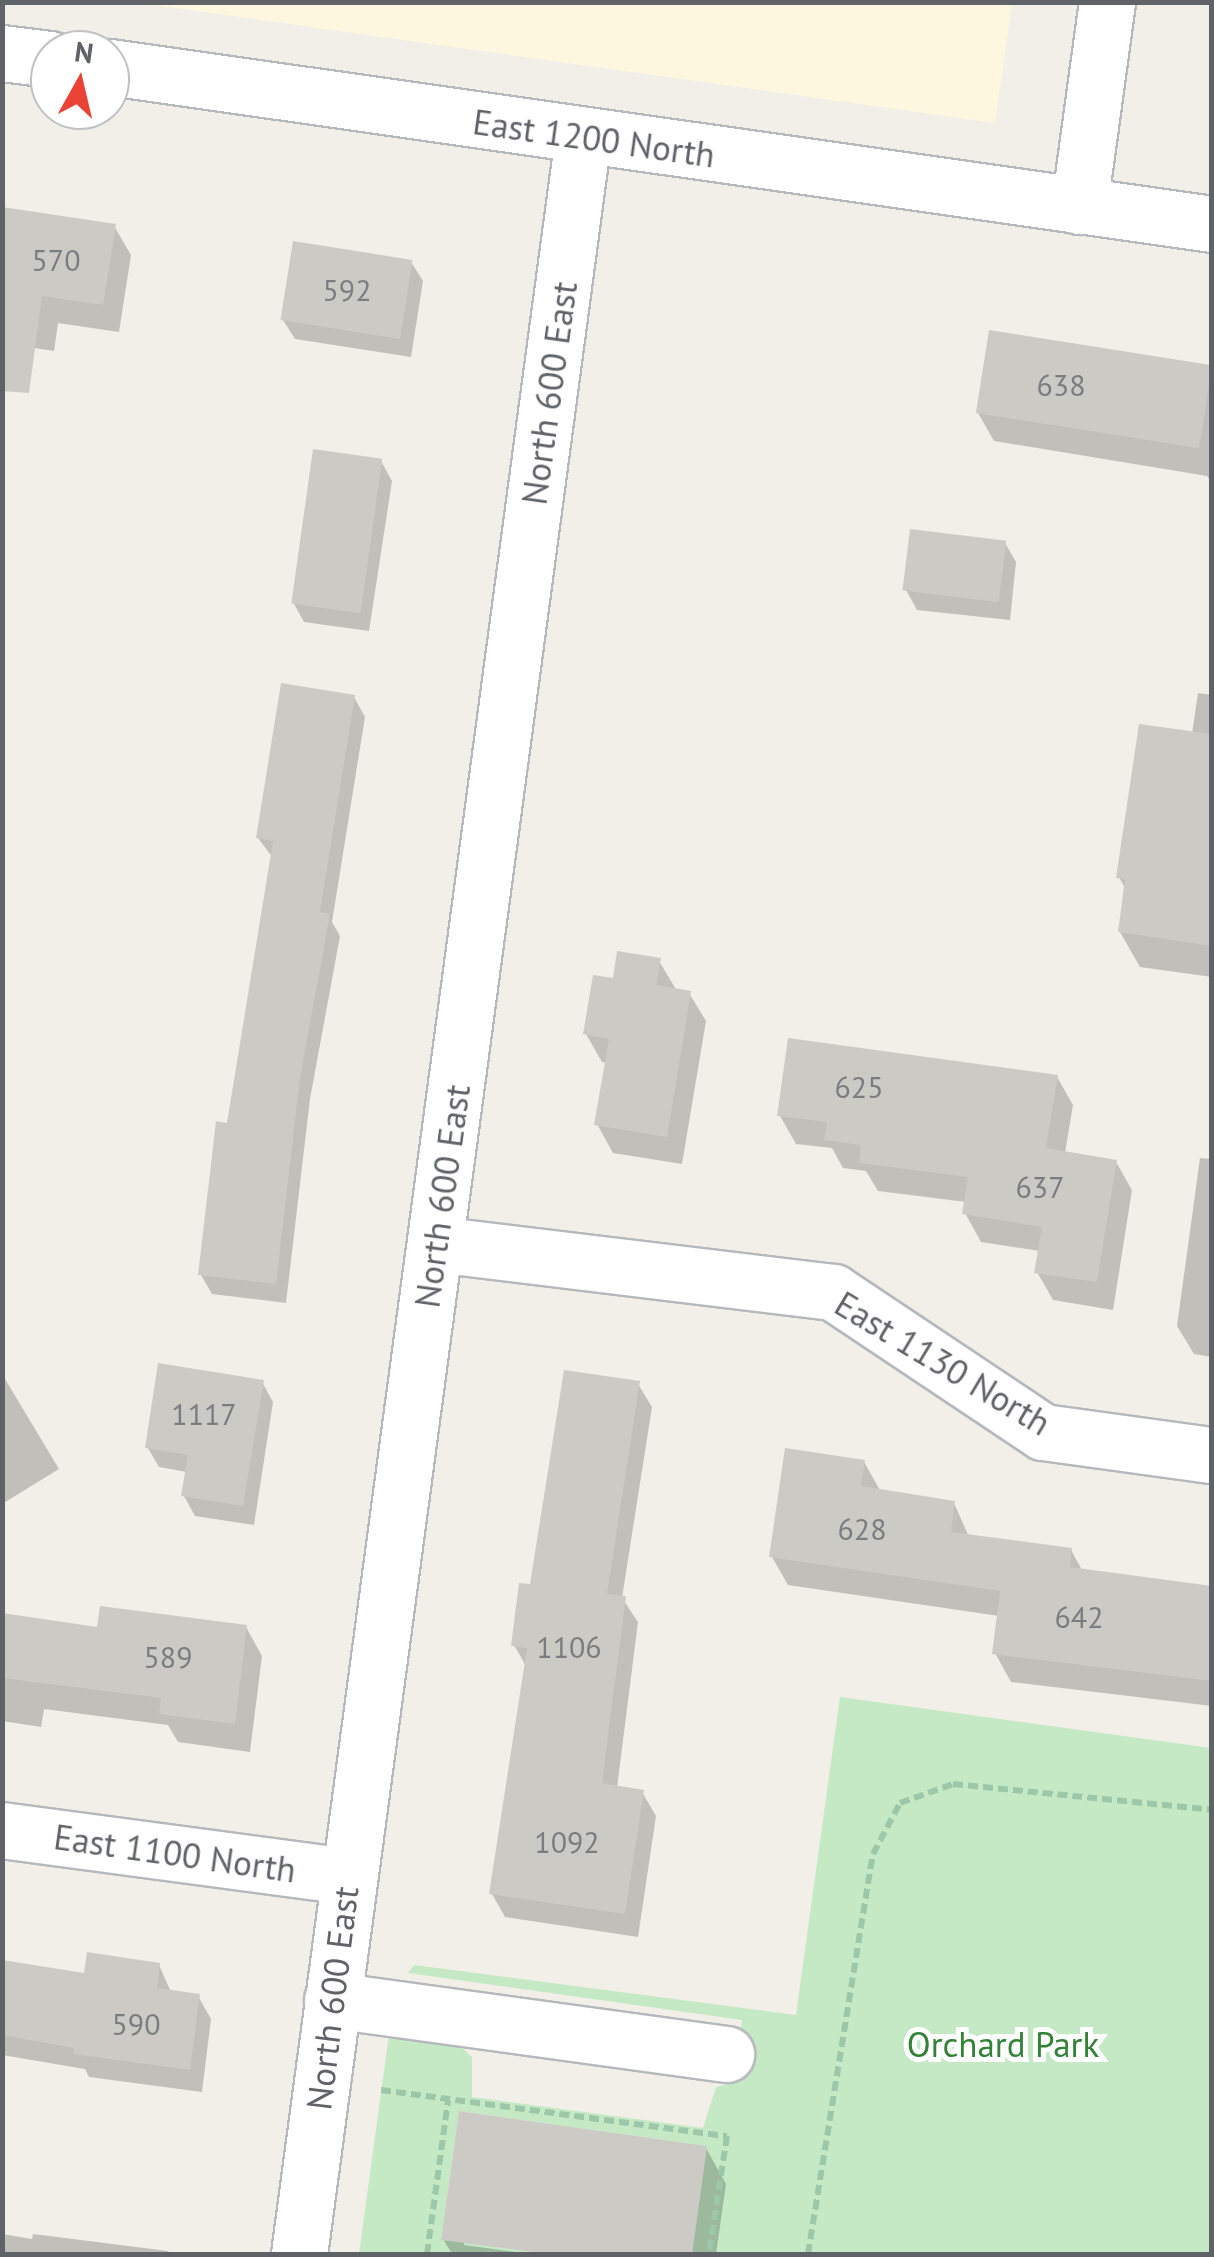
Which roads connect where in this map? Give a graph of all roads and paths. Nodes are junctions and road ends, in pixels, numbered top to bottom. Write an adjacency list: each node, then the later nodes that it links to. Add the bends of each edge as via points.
1 (1107, 2): 6 (street)
2 (2, 53): 3 (street)
3 (30, 56)
4 (130, 70): 5 (street, East 1200 North)
5 (583, 137): 6 (street, East 1200 North); 8 (street, North 600 East)
6 (1080, 206): 7 (street, East 1200 North)
7 (1212, 224)
8 (436, 1244): 9 (street, East 1130 North, via 834,1292 1043,1432); 12 (street, North 600 East)
9 (1212, 1455)
10 (1212, 1810): 20 (path, via 953,1784 900,1803 872,1854)
11 (2, 1830): 12 (street, East 1100 North)
12 (348, 1876): 13 (street, North 600 East)
13 (332, 2000): 14 (street); 17 (street, North 600 East)
14 (726, 2054)
15 (382, 2090): 16 (path)
16 (448, 2100): 18 (path); 19 (path, via 727,2136)
17 (299, 2254)
18 (427, 2254)
19 (709, 2254)
20 (808, 2254)

